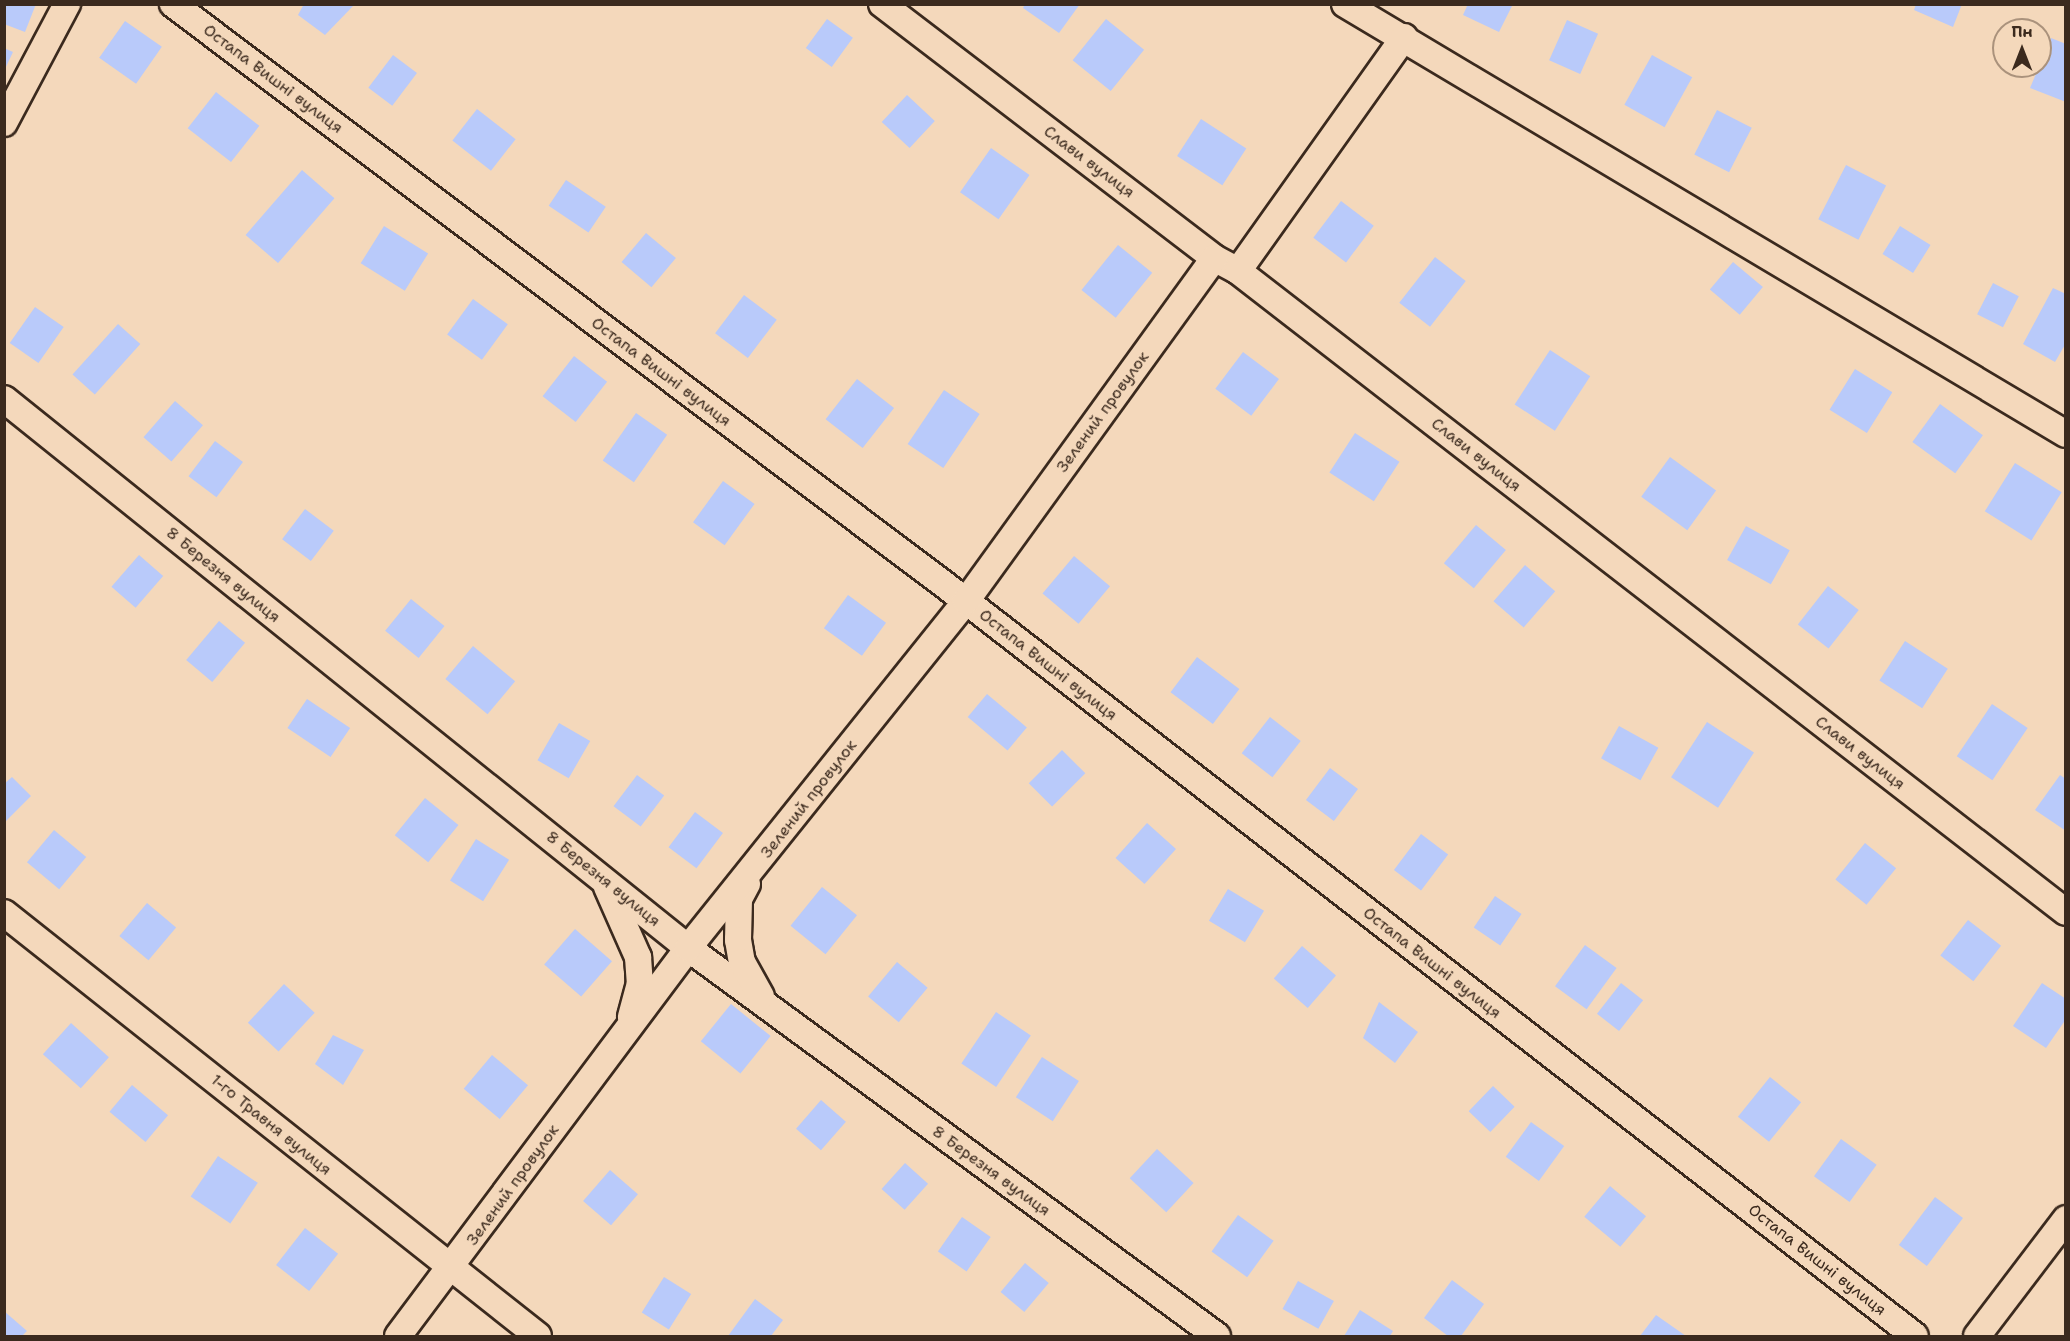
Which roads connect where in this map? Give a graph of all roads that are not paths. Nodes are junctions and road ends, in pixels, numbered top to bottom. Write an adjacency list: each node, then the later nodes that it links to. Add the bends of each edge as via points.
1 (68, 4): 6 (street)
2 (173, 4): 11 (street, Остапа Вишні вулиця)
3 (882, 4): 7 (street, Слави вулиця)
4 (1345, 4): 5 (street)
5 (1404, 37): 8 (street); 10 (street)
6 (4, 123)
7 (1214, 258): 8 (street, Слави вулиця); 11 (street, Зелений провулок)
8 (1238, 271): 14 (street, Слави вулиця)
9 (4, 399): 13 (street, 8 Березня вулиця)
10 (2066, 434)
11 (966, 601): 12 (street, Зелений провулок); 24 (street, Остапа Вишні вулиця)
12 (756, 866): 16 (street, Зелений провулок); 17 (street, via 740,899 738,939 750,978)
13 (601, 877): 16 (street, 8 Березня вулиця); 18 (street, via 639,957 640,983)
14 (2066, 912)
15 (4, 913): 20 (street, 1-го Травня вулиця)
16 (688, 948): 17 (street, 8 Березня вулиця); 18 (street, Зелений провулок)
17 (770, 1008): 23 (street, 8 Березня вулиця)
18 (628, 1030): 20 (street, Зелений провулок)
19 (2066, 1219): 25 (street)
20 (451, 1269): 21 (street, Зелений провулок); 22 (street, 1-го Травня вулиця)
21 (398, 1336)
22 (538, 1336)
23 (1217, 1336)
24 (1915, 1336)
25 (1977, 1336)

